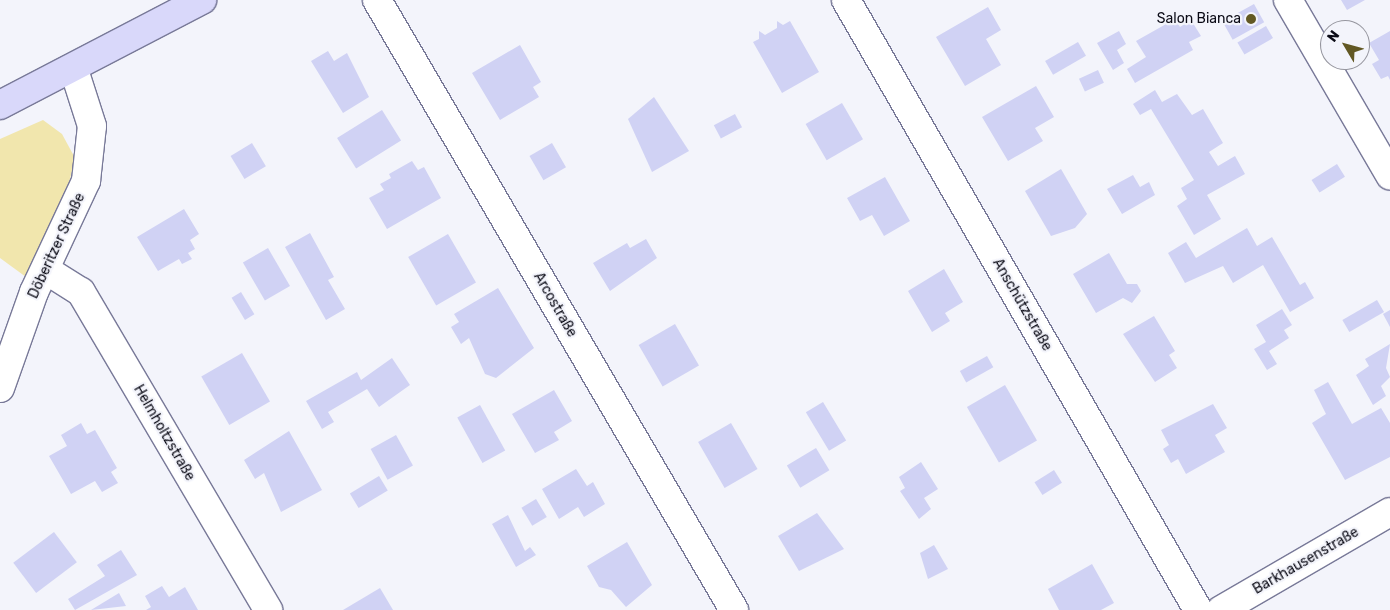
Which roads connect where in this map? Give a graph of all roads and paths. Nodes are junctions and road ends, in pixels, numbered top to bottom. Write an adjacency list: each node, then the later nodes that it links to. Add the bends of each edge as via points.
1 (202, 0): 5 (street)
2 (377, 0): 12 (street, Arcostraße)
3 (846, 0): 13 (street, Anschützstraße)
4 (1288, 0): 7 (street)
5 (74, 70): 6 (street); 8 (street, Döberitzer Straße, via 86,98 92,155 76,206)
6 (0, 105)
7 (1390, 175)
8 (46, 270): 9 (street, Döberitzer Straße); 11 (street, Helmholtzstraße, via 81,292)
9 (0, 388)
10 (1390, 512): 14 (street, Barkhausenstraße)
11 (268, 610)
12 (734, 610)
13 (1198, 610)
14 (1221, 610)

